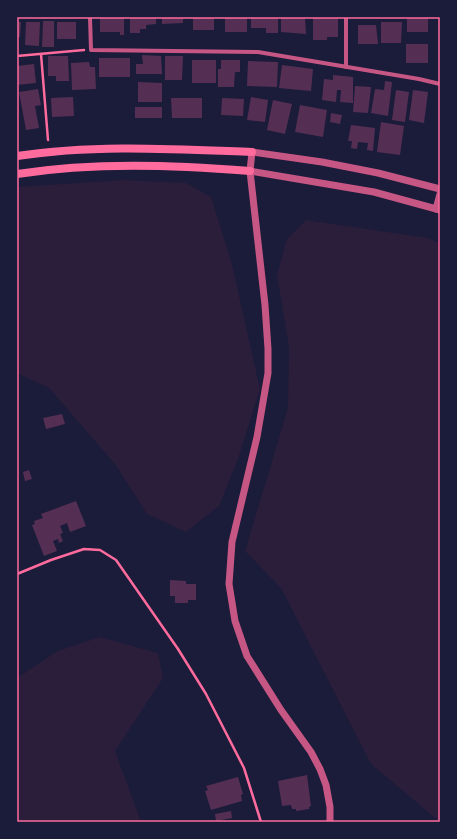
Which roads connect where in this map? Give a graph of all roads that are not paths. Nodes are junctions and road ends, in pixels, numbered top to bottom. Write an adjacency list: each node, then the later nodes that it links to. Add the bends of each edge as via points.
1 (90, 17): 3 (street, via 91,50 258,52)
2 (346, 17): 3 (street)
3 (346, 66): 4 (street)
4 (440, 84)
5 (252, 152): 6 (main road, via 157,148 49,151); 7 (street); 9 (street, via 378,173)
6 (17, 156)
7 (250, 171): 8 (main road, via 187,166 129,166); 11 (street, via 374,192); 12 (street, via 265,305 268,373 257,437 232,542 229,584 235,621 247,656 320,769 326,785)
8 (17, 174)
9 (440, 189)
10 (440, 194): 11 (street)
11 (438, 210)
12 (330, 822)

